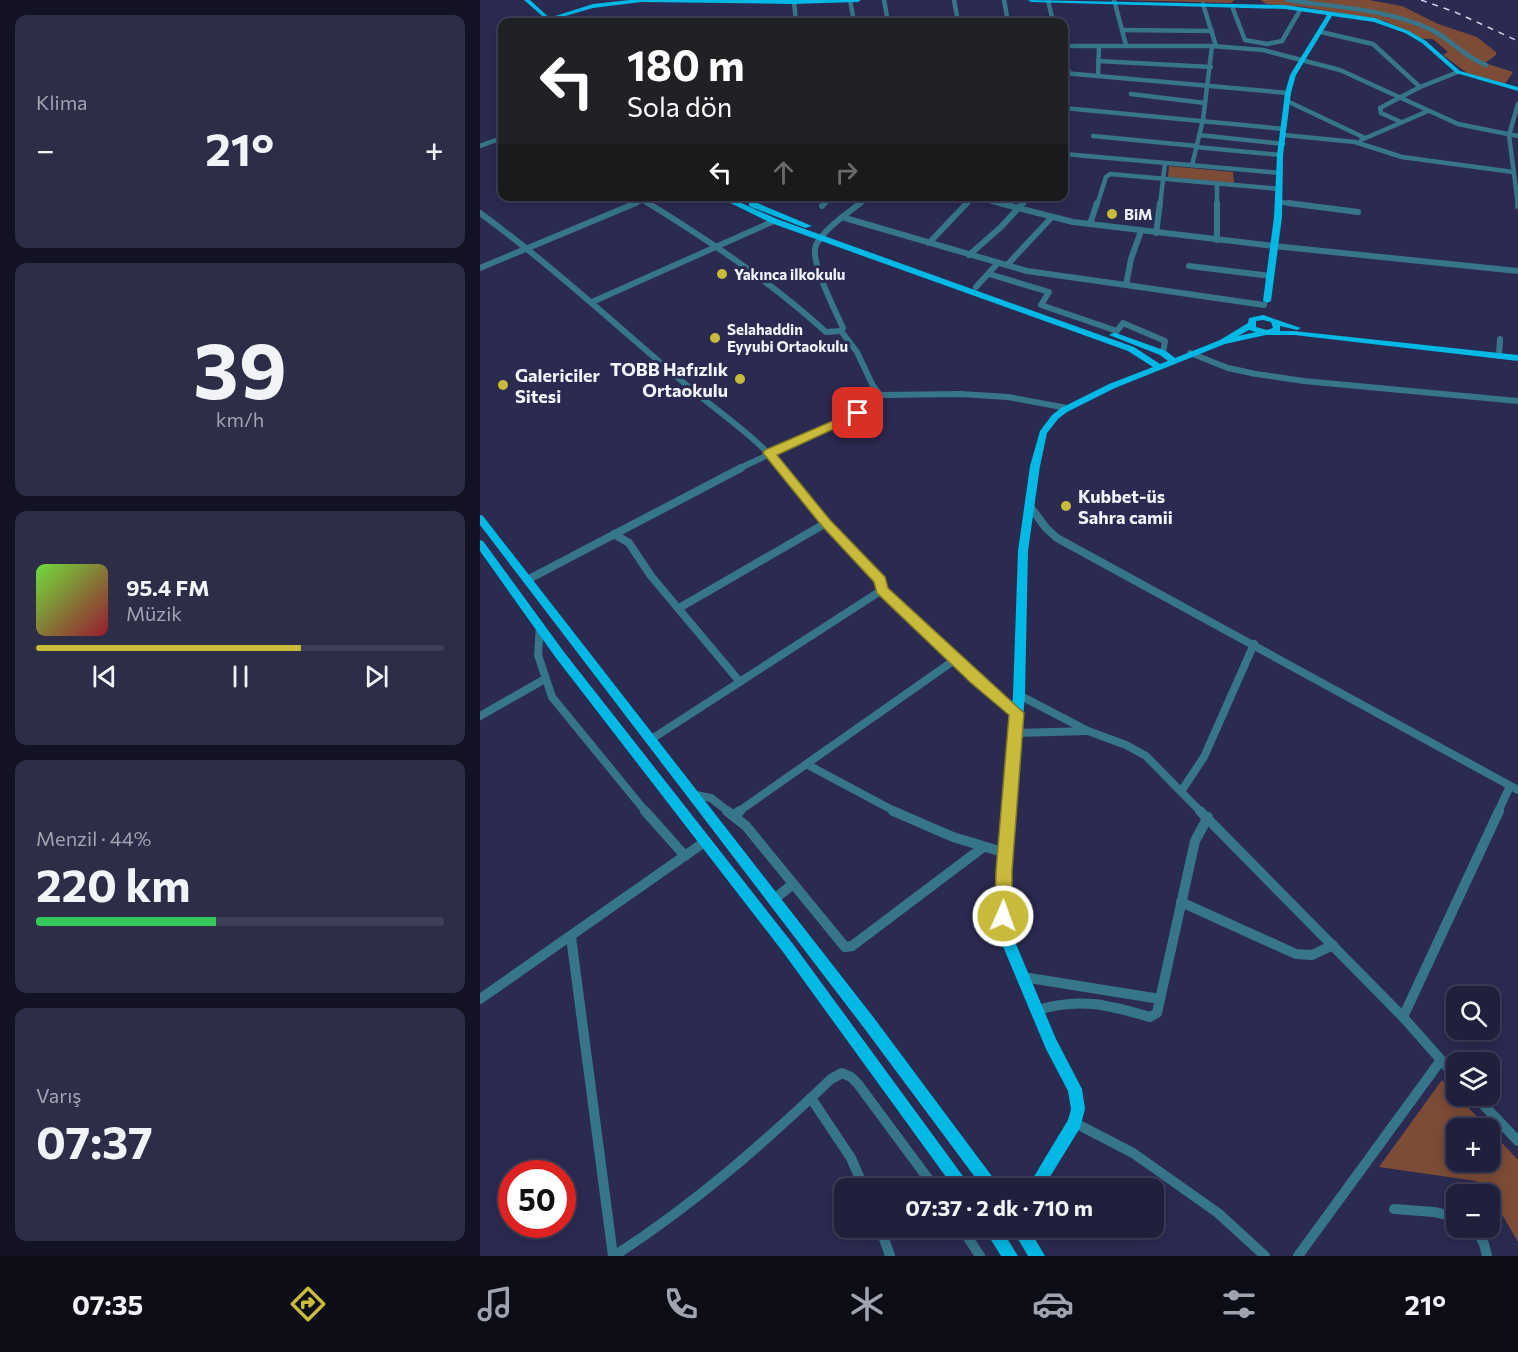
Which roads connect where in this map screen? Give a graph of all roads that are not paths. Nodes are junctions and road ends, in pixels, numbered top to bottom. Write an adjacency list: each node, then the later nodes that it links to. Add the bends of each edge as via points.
1 (527, 0): 19 (main road)
2 (536, 0): 20 (main road)
3 (633, 0): 12 (main road)
4 (850, 0): 5 (main road); 14 (main road); 23 (street)
5 (858, 0)
6 (884, 0): 24 (street)
7 (954, 0): 25 (street)
8 (1004, 0): 26 (street)
9 (1031, 0): 10 (main road)
10 (1046, 0): 13 (main road); 27 (street); 28 (street)
11 (1287, 0): 16 (street)
12 (652, 1): 14 (main road); 21 (main road, via 593,6)
13 (1114, 1): 15 (main road); 29 (street)
14 (794, 2): 22 (street)
15 (1203, 4): 16 (main road); 30 (street)
16 (1330, 8): 31 (main road); 40 (street, via 1384,14 1431,30 1474,61); 42 (main road, via 1407,32)
17 (1233, 9): 32 (street, via 1245,40)
18 (1299, 12): 32 (street, via 1282,41)
19 (551, 18)
20 (552, 18)
21 (560, 18)
22 (796, 18)
23 (853, 18)
24 (887, 18)
25 (957, 18)
26 (1007, 18)
27 (1048, 18)
28 (1052, 18)
29 (1122, 30): 30 (street); 33 (street)
30 (1212, 31): 36 (street)
31 (1321, 32): 38 (main road); 46 (street, via 1373,44)
32 (1267, 44): 37 (street)
33 (1126, 45): 35 (street); 36 (street)
34 (1068, 46): 35 (street)
35 (1099, 46): 39 (street)
36 (1214, 46): 37 (street); 41 (street)
37 (1263, 50): 38 (street)
38 (1302, 59): 48 (main road); 50 (street, via 1340,70)
39 (1098, 61): 41 (street); 44 (street)
40 (1486, 65)
41 (1211, 67): 45 (street)
42 (1458, 72): 46 (street); 47 (main road)
43 (1068, 73): 44 (street)
44 (1098, 76): 45 (street)
45 (1208, 85): 48 (street); 52 (street)
46 (1420, 87): 50 (street)
47 (1518, 89)
48 (1288, 93): 51 (main road)
49 (1131, 94): 52 (street)
50 (1399, 98): 55 (street); 57 (street, via 1379,110)
51 (1287, 101): 58 (main road); 63 (street)
52 (1205, 103): 56 (street)
53 (1518, 104): 60 (street)
54 (1068, 108): 56 (street)
55 (1428, 111): 57 (street); 60 (street, via 1458,124)
56 (1203, 120): 58 (street); 59 (street)
57 (1401, 122): 63 (street)
58 (1284, 132): 65 (street); 66 (main road)
59 (1199, 135): 66 (street); 68 (street)
60 (1509, 135): 62 (street); 73 (street)
61 (1093, 136): 68 (street)
62 (1518, 136)
63 (1365, 138): 65 (street)
64 (498, 139): 67 (street)
65 (1355, 142): 73 (street, via 1402,157)
66 (1283, 144): 70 (main road)
67 (480, 146)
68 (1197, 147): 70 (street); 72 (street)
69 (1068, 154): 71 (street)
70 (1280, 155): 74 (main road)
71 (1165, 163): 72 (street); 75 (street)
72 (1192, 165): 74 (street)
73 (1513, 172): 78 (street)
74 (1281, 174): 77 (main road)
75 (1163, 177): 76 (street); 97 (street, via 1106,177); 99 (street)
76 (1217, 184): 77 (street); 101 (street)
77 (1280, 189): 88 (main road)
78 (1517, 196): 90 (street)
79 (640, 201): 105 (street)
80 (644, 201): 103 (street)
81 (730, 201): 96 (main road)
82 (747, 201): 100 (main road)
83 (827, 201): 89 (street)
84 (864, 201): 94 (street)
85 (968, 201): 102 (street)
86 (987, 201): 91 (street)
87 (1025, 201): 91 (street)
88 (1279, 202): 92 (street); 104 (main road)
89 (822, 206)
90 (1518, 206)
91 (1018, 209): 95 (street); 106 (street)
92 (1358, 212)
93 (480, 213): 105 (street)
94 (845, 218): 100 (street); 102 (street)
95 (1051, 218): 97 (street); 108 (street)
96 (774, 221): 100 (main road); 103 (street)
97 (1090, 224): 98 (street)
98 (1141, 231): 99 (street); 114 (street)
99 (1156, 233): 101 (street)
100 (823, 236): 115 (main road); 120 (street, via 814,253 842,324); 129 (main road, via 1131,349)
101 (1217, 240): 104 (street)
102 (929, 243): 106 (street)
103 (717, 246): 116 (street); 120 (street, via 826,332)
104 (1274, 246): 111 (street); 113 (main road)
105 (528, 248): 110 (street); 116 (street)
106 (969, 255): 107 (street)
107 (998, 263): 108 (street); 112 (street)
108 (1007, 265): 114 (street, via 1050,276)
109 (1189, 266): 113 (street)
110 (480, 268)
111 (1518, 271)
112 (989, 274): 115 (street); 124 (street, via 1049,292 1041,305 1117,331 1123,323 1165,341)
113 (1271, 276): 117 (main road)
114 (1126, 285): 117 (street)
115 (976, 287): 124 (main road)
116 (592, 302): 133 (street)
117 (1266, 303): 118 (main road); 119 (main road)
118 (1274, 321): 119 (main road); 121 (main road, via 1277,329); 126 (main road, via 1296,328)
119 (1253, 322): 121 (main road, via 1255,330); 123 (main road)
120 (841, 331): 130 (street)
121 (1267, 333): 123 (main road); 126 (main road)
122 (1500, 339): 126 (street)
123 (1223, 342): 125 (main road)
124 (1163, 353): 128 (main road)
125 (1190, 353): 128 (main road); 131 (street, via 1228,368 1275,377)
126 (1499, 354): 127 (main road)
127 (1518, 356)
128 (1173, 360): 129 (main road)
129 (1158, 366): 132 (main road)
130 (880, 395): 132 (street, via 1008,397); 133 (street, via 858,413)
131 (1518, 401)
132 (1067, 408): 134 (main road, via 1043,434)
133 (769, 453): 136 (street); 137 (street)
134 (1029, 505): 143 (street, via 1058,538); 147 (main road, via 1023,551)
135 (480, 518): 139 (main road)
136 (826, 523): 140 (street, via 880,580); 141 (street)
137 (614, 534): 139 (street); 141 (street, via 629,543)
138 (480, 544): 142 (main road)
139 (527, 580): 152 (main road)
140 (882, 590): 144 (street); 146 (street)
141 (679, 609): 146 (street)
142 (540, 626): 145 (street, via 538,655); 159 (main road)
143 (1254, 644): 154 (street); 155 (street, via 1204,757)
144 (956, 659): 148 (street); 153 (street)
145 (545, 679): 149 (street); 162 (street, via 552,697)
146 (740, 682): 152 (street)
147 (1019, 695): 148 (main road); 150 (street)
148 (1017, 713): 151 (main road)
149 (480, 716)
150 (1088, 731): 151 (street); 155 (street, via 1146,756)
151 (1016, 733): 161 (main road)
152 (650, 740): 156 (main road)
153 (808, 765): 157 (street); 160 (street, via 933,831)
154 (1514, 788): 172 (street)
155 (1182, 790): 158 (street)
156 (691, 794): 157 (street, via 711,798); 164 (main road)
157 (734, 815): 163 (street)
158 (1208, 817): 165 (street, via 1195,841); 167 (street)
159 (706, 841): 162 (street); 181 (main road)
160 (982, 848): 161 (street); 163 (street, via 852,946 845,947)
161 (1006, 853): 168 (main road, via 1003,916 1009,944)
162 (685, 856): 166 (street)
163 (794, 884): 164 (street)
164 (774, 900): 182 (main road)
165 (1181, 902): 167 (street, via 1296,954 1312,955); 170 (street)
166 (571, 937): 169 (street); 191 (street)
167 (1333, 945): 172 (street)
168 (1023, 977): 170 (street); 171 (main road)
169 (480, 999)
170 (1160, 999): 171 (street, via 1157,1013 1150,1017 1087,1001 1065,1001)
171 (1037, 1010): 177 (main road, via 1075,1089)
172 (1403, 1017): 173 (street)
173 (1440, 1060): 174 (street); 197 (street)
174 (1446, 1066)
175 (811, 1098): 179 (street); 180 (street, via 842,1073 851,1077); 191 (street, via 770,1138 642,1239)
176 (1485, 1106): 178 (street)
177 (1075, 1123): 183 (main road); 196 (street, via 1133,1153 1218,1213)
178 (1518, 1141)
179 (860, 1178)
180 (928, 1178)
181 (956, 1178)
182 (984, 1178)
183 (1040, 1178)
184 (1394, 1209): 185 (street)
185 (1446, 1214)
186 (884, 1238): 192 (street)
187 (968, 1238): 193 (street)
188 (1001, 1238): 194 (main road)
189 (1026, 1238): 195 (main road)
190 (1481, 1238): 198 (street)
191 (613, 1256)
192 (890, 1256)
193 (980, 1256)
194 (1010, 1256)
195 (1037, 1256)
196 (1265, 1256)
197 (1298, 1256)
198 (1487, 1256)

